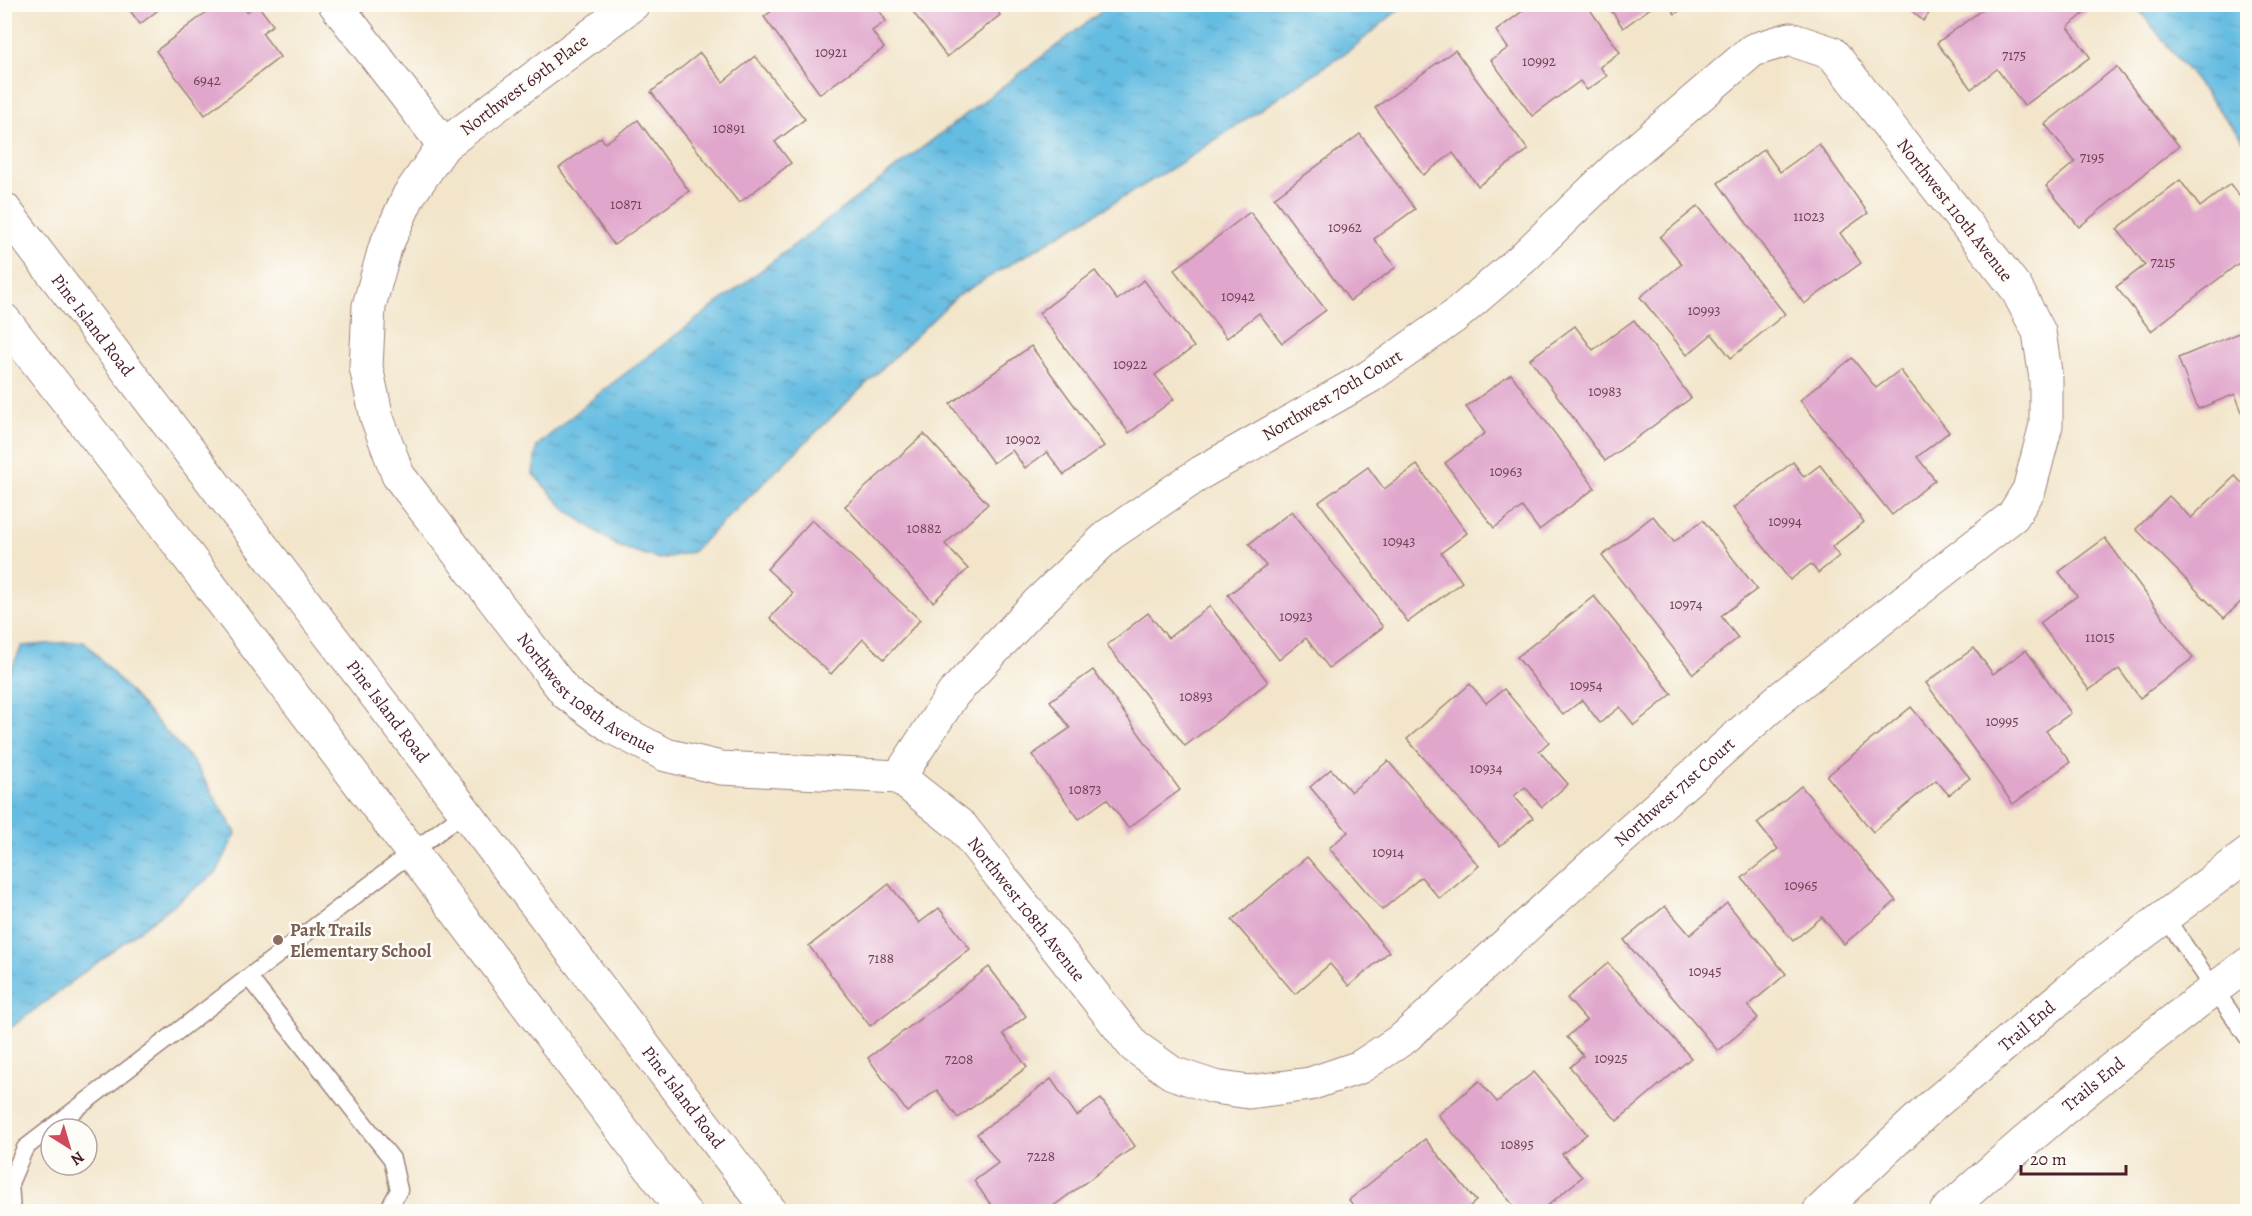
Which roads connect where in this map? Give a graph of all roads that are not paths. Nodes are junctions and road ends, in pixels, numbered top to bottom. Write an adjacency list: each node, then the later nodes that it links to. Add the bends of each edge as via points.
1 (335, 4): 4 (street)
2 (633, 4): 4 (street, Northwest 69th Place)
3 (1791, 39): 7 (street, Northwest 110th Avenue, via 1832,53 2016,288 2039,332 2046,379); 8 (street, Northwest 70th Court, via 1753,50 1619,165 1522,259 1455,316 1369,377 1202,472 1110,535 1038,603 953,694)
4 (444, 145): 8 (street, Northwest 108th Avenue, via 409,195 385,248 369,306 366,367 377,418 398,475 566,693 614,728 666,754 722,768)
5 (4, 209): 9 (street, Pine Island Road)
6 (4, 320): 10 (street)
7 (2046, 425): 17 (street, Northwest 71st Court, via 2028,490 2013,516 1778,701 1404,1038 1360,1067 1310,1084)
8 (899, 777): 17 (street, Northwest 108th Avenue, via 962,827 1134,1046 1172,1073 1214,1087)
9 (466, 811): 10 (lane); 21 (street, Pine Island Road)
10 (411, 854): 14 (lane); 20 (street)
11 (2247, 854): 12 (street, Trail End)
12 (2165, 917): 15 (lane); 22 (street, Trail End, via 2086,976 1932,1106)
13 (2247, 964): 15 (street, Trails End)
14 (249, 979): 18 (lane, via 26,1148 9,1183); 19 (lane, via 392,1159 399,1190)
15 (2214, 989): 16 (lane); 23 (street, Trails End, via 1993,1168)
16 (2247, 1038)
17 (1249, 1092)
18 (12, 1212)
19 (387, 1212)
20 (684, 1212)
21 (771, 1212)
22 (1819, 1212)
23 (1946, 1212)

